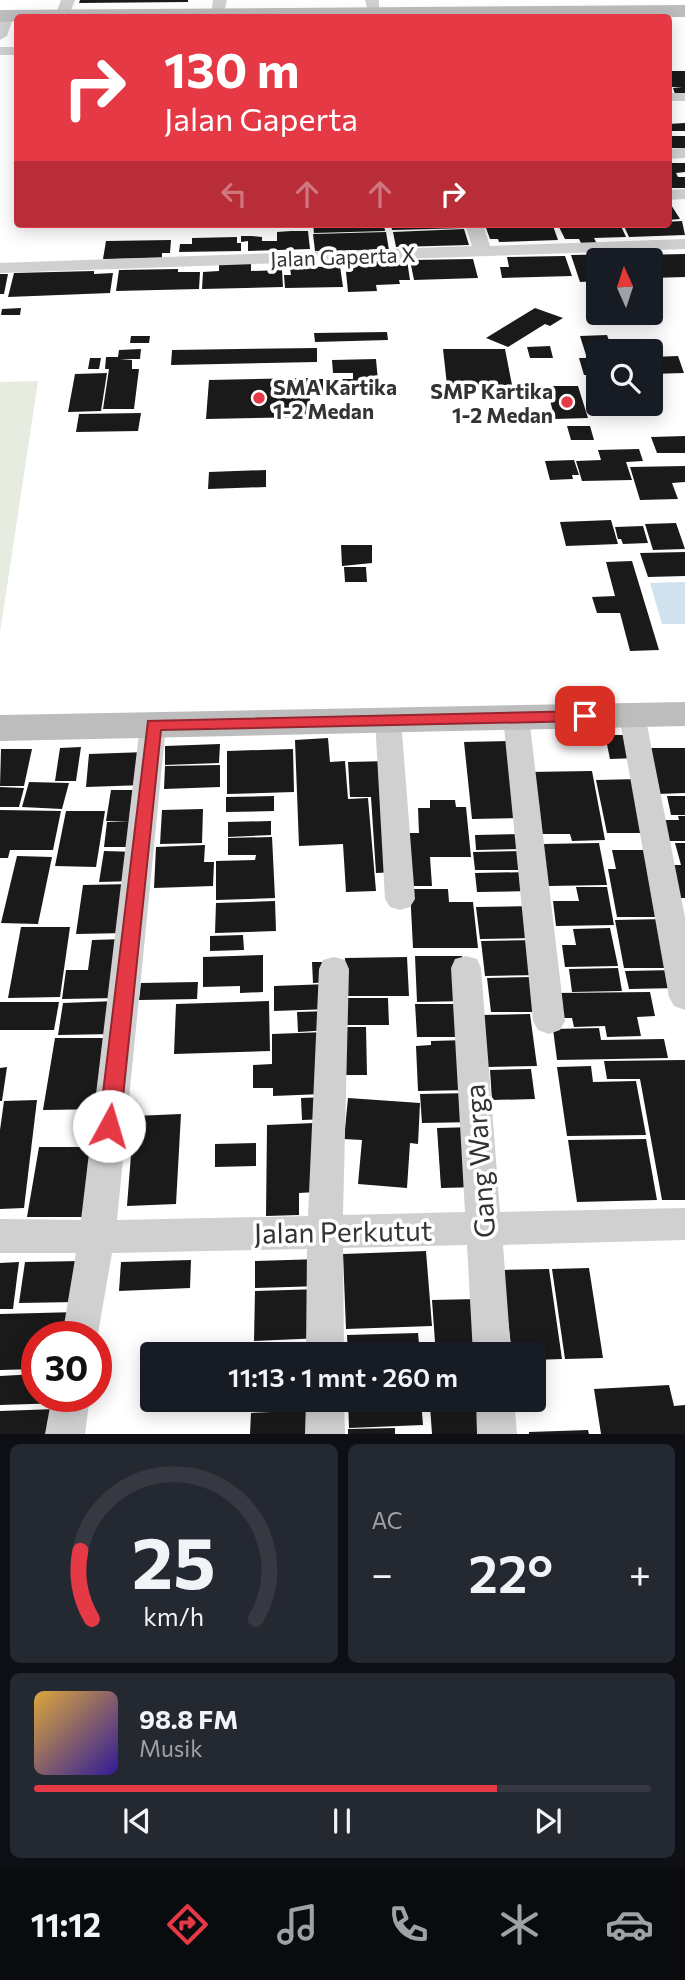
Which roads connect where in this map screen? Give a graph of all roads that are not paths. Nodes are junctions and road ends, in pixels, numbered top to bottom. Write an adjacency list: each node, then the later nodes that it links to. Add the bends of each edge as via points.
1 (557, 6): 5 (street); 12 (street)
2 (219, 7): 8 (street); 9 (street)
3 (373, 7): 10 (street); 11 (street)
4 (65, 8): 6 (street); 7 (street)
5 (685, 11)
6 (19, 14)
7 (137, 14)
8 (174, 14)
9 (250, 14)
10 (284, 14)
11 (404, 14)
12 (425, 14)
13 (4, 16): 14 (street)
14 (0, 36)
15 (475, 228): 17 (street)
16 (685, 244): 17 (street, Jalan Gaperta X)
17 (483, 251): 18 (street, Jalan Gaperta X)
18 (0, 268)
19 (685, 714): 20 (street)
20 (632, 715): 21 (street); 28 (street)
21 (516, 717): 22 (street); 29 (street)
22 (388, 719): 23 (street); 25 (street)
23 (153, 725): 24 (street); 34 (street)
24 (0, 729)
25 (400, 898)
26 (466, 968): 31 (street, Gang Warga)
27 (334, 969): 32 (street)
28 (685, 997)
29 (549, 1021)
30 (685, 1224): 31 (street, Jalan Perkutut)
31 (484, 1228): 32 (street, Jalan Perkutut); 37 (street, Gang Warga)
32 (325, 1232): 34 (street, Jalan Perkutut); 36 (street)
33 (0, 1236): 34 (street, Jalan Perkutut)
34 (97, 1237): 35 (street)
35 (84, 1321)
36 (325, 1342)
37 (491, 1342)
38 (68, 1412): 41 (street)
39 (325, 1412): 42 (street)
40 (496, 1412): 43 (street)
41 (65, 1434)
42 (325, 1434)
43 (497, 1434)

